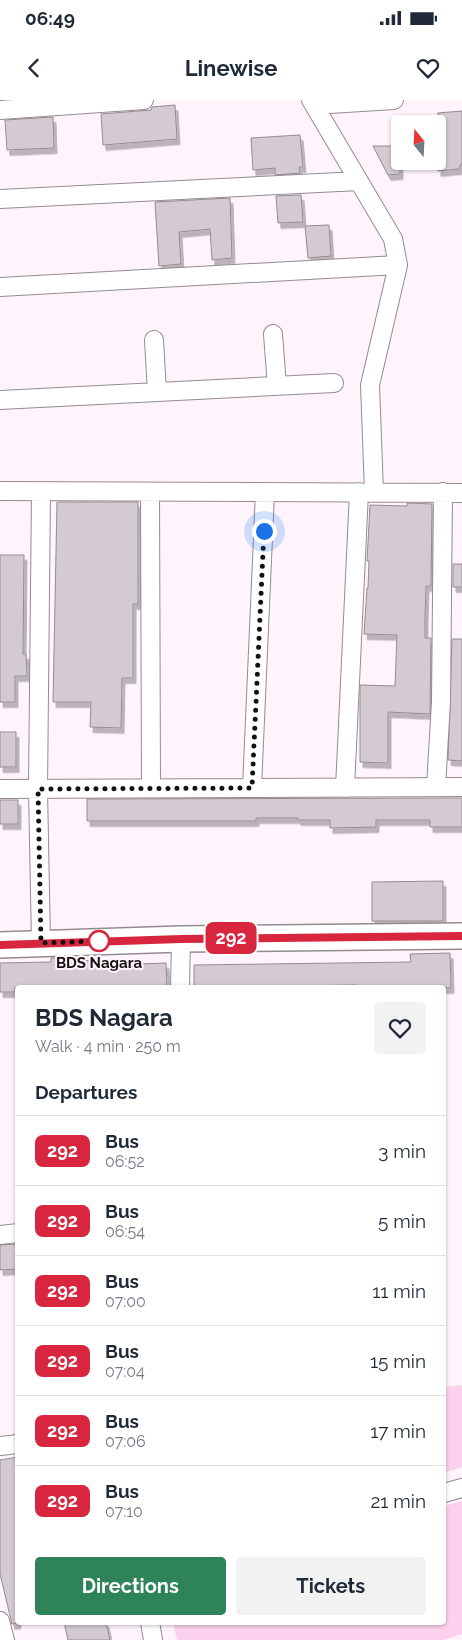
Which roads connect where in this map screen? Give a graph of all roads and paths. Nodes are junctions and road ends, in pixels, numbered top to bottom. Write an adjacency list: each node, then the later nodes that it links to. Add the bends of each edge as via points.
1 (144, 100): 4 (street)
2 (394, 100): 3 (street)
3 (313, 102): 5 (street)
4 (0, 110)
5 (359, 181): 6 (street); 7 (street, via 393,239)
6 (0, 199)
7 (398, 265): 8 (street); 19 (street, via 370,385)
8 (0, 287)
9 (273, 334): 12 (street)
10 (154, 340): 13 (street)
11 (334, 383): 12 (street)
12 (277, 386): 13 (street)
13 (157, 392): 14 (street)
14 (0, 400)
15 (0, 491): 16 (street)
16 (41, 491): 17 (street); 28 (street)
17 (150, 492): 18 (street); 24 (street)
18 (265, 492): 19 (street); 25 (street)
19 (366, 492): 20 (street); 26 (street)
20 (444, 492): 21 (street); 22 (street, via 441,702)
21 (462, 493)
22 (436, 787): 23 (street); 26 (street)
23 (462, 787)
24 (151, 788): 25 (street); 28 (street)
25 (252, 788): 26 (street)
26 (345, 788)
27 (0, 789): 28 (street)
28 (38, 789): 31 (street)
29 (462, 936): 30 (main road)
30 (181, 939): 31 (main road); 33 (street)
31 (41, 943): 32 (main road)
32 (0, 946)
33 (180, 985)
34 (15, 1233): 35 (street)
35 (0, 1234)
36 (15, 1444): 37 (street)
37 (0, 1446)
38 (462, 1488): 39 (street)
39 (446, 1492)
40 (0, 1621): 42 (street)
41 (150, 1625): 43 (street)
42 (5, 1640)
43 (153, 1640)

